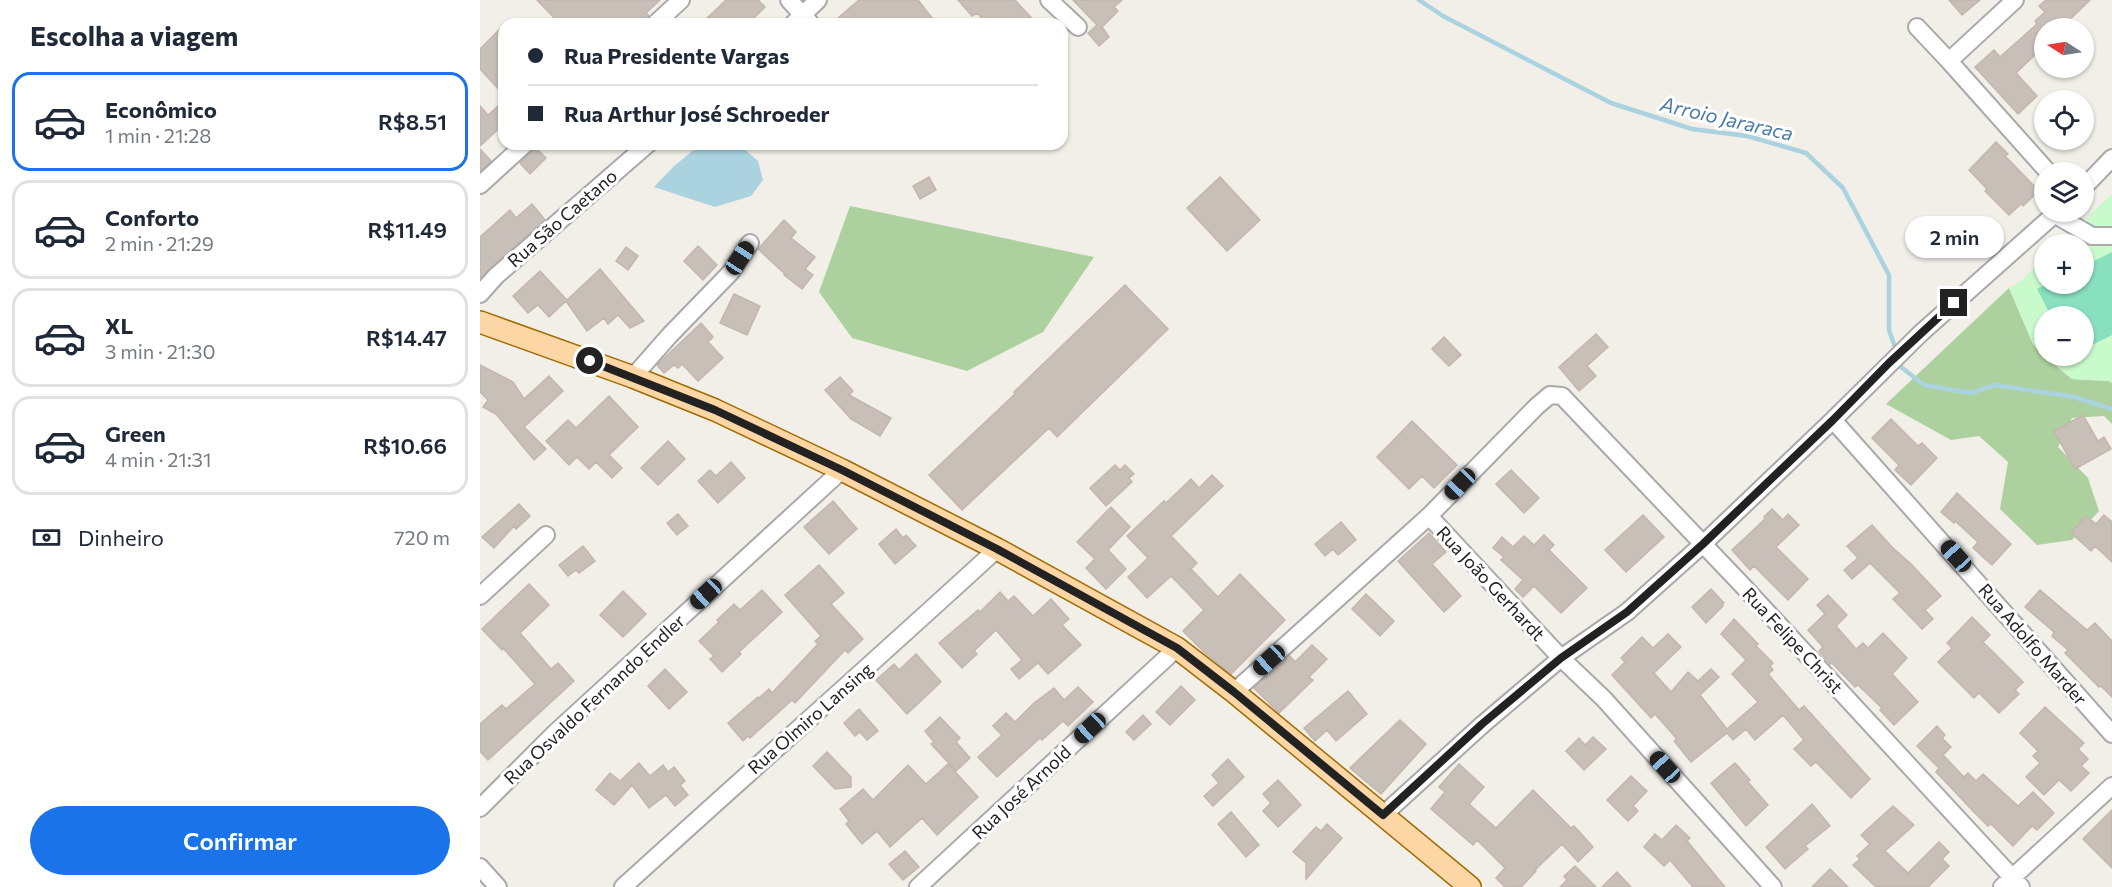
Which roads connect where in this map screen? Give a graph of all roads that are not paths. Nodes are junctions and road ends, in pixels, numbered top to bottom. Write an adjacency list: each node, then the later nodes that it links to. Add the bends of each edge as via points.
1 (681, 0): 6 (street)
2 (789, 0): 7 (street)
3 (818, 0): 8 (street)
4 (1049, 0): 9 (street)
5 (2015, 0): 11 (street)
6 (662, 18)
7 (800, 18)
8 (804, 18)
9 (1078, 27)
10 (1917, 27): 11 (street)
11 (1949, 61): 15 (street)
12 (518, 150): 17 (street)
13 (641, 150): 22 (street, Rua São Caetano)
14 (2112, 158): 16 (street)
15 (2039, 162)
16 (2094, 177)
17 (480, 185)
18 (2046, 222): 25 (street, via 1921,333)
19 (2070, 222): 20 (street, via 2092,236)
20 (2112, 236)
21 (750, 243): 24 (street, via 731,272)
22 (480, 294)
23 (480, 321): 24 (main road)
24 (633, 377): 26 (main road, via 715,410)
25 (1833, 420): 29 (street); 35 (street, Rua Adolfo Marder)
26 (842, 470): 30 (main road); 37 (street, Rua Osvaldo Fernando Endler, via 555,733)
27 (1430, 516): 29 (street, Rua Felipe Christ, via 1537,406 1550,395 1562,396); 33 (street, Rua João Gerhardt); 34 (street)
28 (546, 535): 31 (street)
29 (1703, 544): 33 (street, via 1627,612); 40 (street, Rua Felipe Christ)
30 (997, 549): 32 (main road); 42 (street, Rua Olmiro Lansing)
31 (480, 596)
32 (1177, 648): 34 (main road); 43 (street, Rua José Arnold)
33 (1561, 658): 38 (street); 45 (street, Rua João Gerhardt, via 1604,699)
34 (1234, 692): 38 (main road)
35 (2112, 734)
36 (2112, 786): 40 (street)
37 (480, 808)
38 (1383, 815): 44 (main road)
39 (480, 867): 41 (street)
40 (2012, 884)
41 (498, 887)
42 (623, 887)
43 (918, 887)
44 (1470, 887)
45 (1773, 887)

